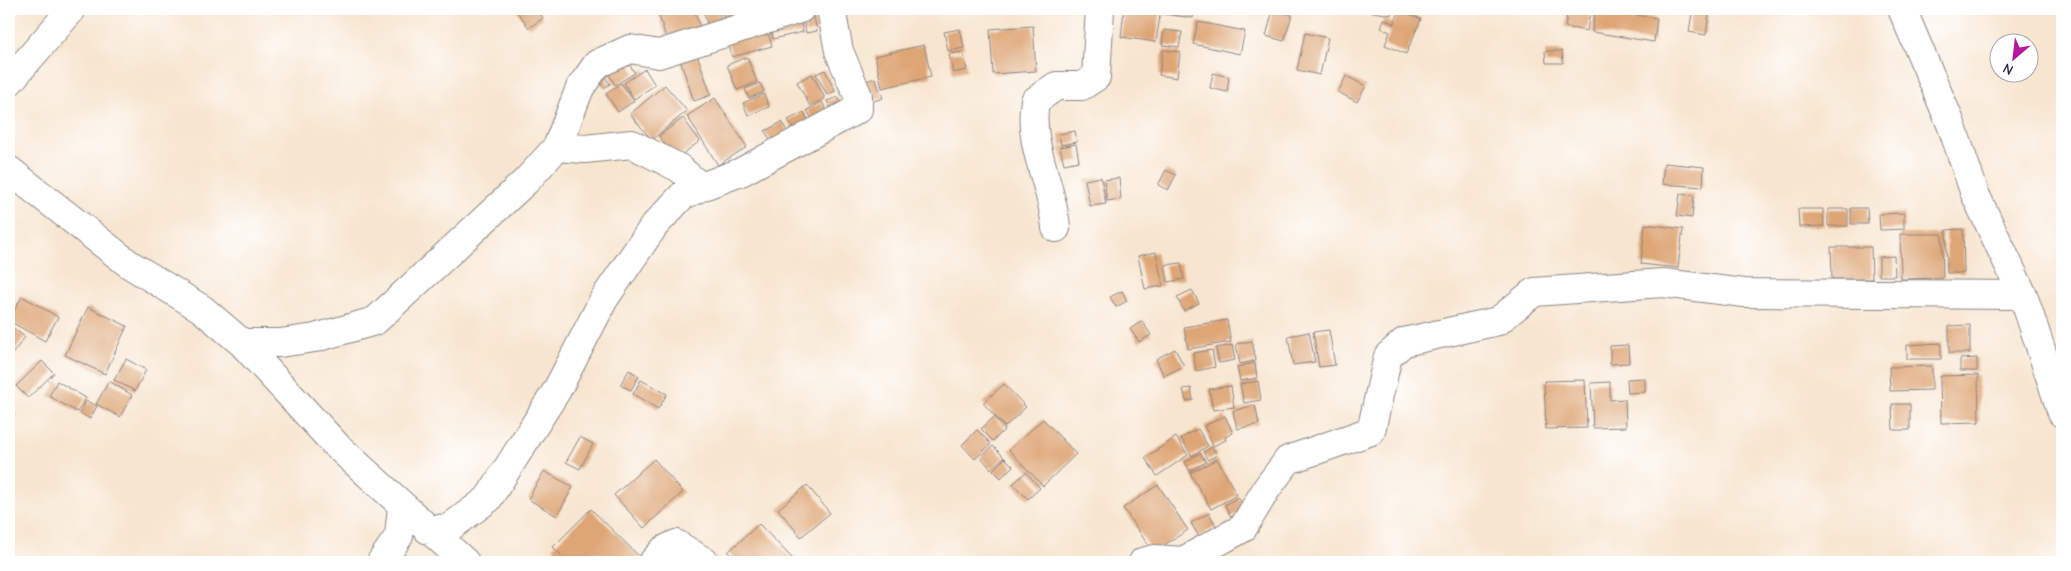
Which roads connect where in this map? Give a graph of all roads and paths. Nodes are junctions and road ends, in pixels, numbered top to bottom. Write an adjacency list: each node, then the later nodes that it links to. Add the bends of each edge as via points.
1 (72, 9): 6 (street)
2 (800, 9): 7 (street, via 659,54 630,49 598,64 580,88)
3 (832, 9): 9 (street, via 839,51 858,96 858,109 741,172)
4 (1100, 9): 10 (street, via 1096,78 1082,86 1056,86 1035,101 1032,117)
5 (1902, 9): 11 (street, via 1951,124 1975,194)
6 (9, 82)
7 (557, 148): 9 (street, via 632,144 679,168); 12 (street, via 526,181 375,321 315,338 280,343)
8 (9, 170): 12 (street, via 129,264 202,308)
9 (701, 187): 15 (street, via 682,196 648,234 604,299 557,390 488,499 449,528)
10 (1056, 228)
11 (2023, 295): 13 (street); 20 (street, via 1744,293 1663,283 1534,292 1498,321 1404,342 1388,356 1371,431 1288,460 1243,528 1183,561 1154,559)
12 (242, 343): 14 (street, via 336,444)
13 (2062, 413)
14 (402, 506): 15 (street); 16 (street, via 399,536)
15 (428, 530): 17 (street)
16 (381, 562)
17 (465, 562)
18 (653, 562): 19 (street, via 664,550 676,544)
19 (705, 562)
20 (1143, 562)

